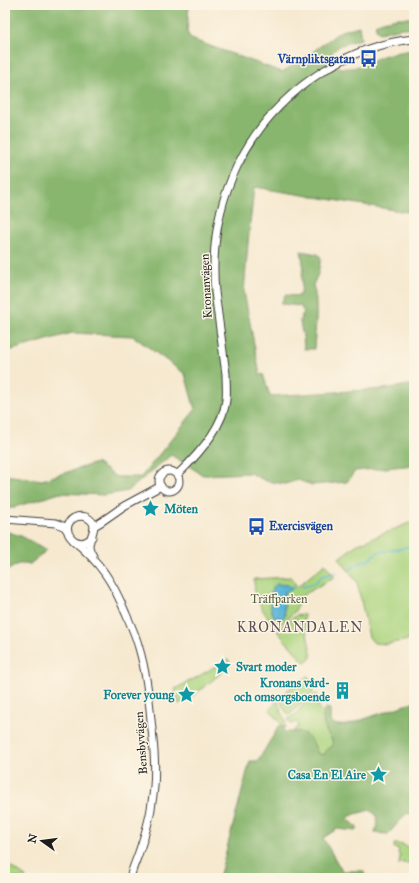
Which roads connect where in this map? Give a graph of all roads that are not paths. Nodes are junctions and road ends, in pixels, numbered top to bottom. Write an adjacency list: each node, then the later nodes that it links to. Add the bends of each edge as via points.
1 (414, 39): 2 (street, Kronanvägen, via 371,48 333,65 306,82 264,123 239,161 221,210 214,255 215,292 226,374 226,401 222,417 214,432)
2 (177, 475): 3 (street, via 172,471 164,473 160,478); 3 (street, via 179,481 175,488 169,490)
3 (161, 486): 7 (street)
4 (77, 517): 6 (street); 7 (street, via 86,517); 8 (street, via 70,522)
5 (5, 519): 6 (street)
6 (39, 522): 8 (street, via 59,524)
7 (94, 526): 9 (street)
8 (68, 532): 10 (street)
9 (92, 536): 10 (street, via 84,542); 11 (street, Bensbyvägen, via 90,548)
10 (74, 540): 11 (street, Bensbyvägen)
11 (98, 563): 12 (street, Bensbyvägen, via 118,594 135,635 149,696 154,787 148,824)
12 (137, 857): 13 (street, Bensbyvägen); 14 (street, Bensbyvägen)
13 (130, 878)
14 (134, 878)

